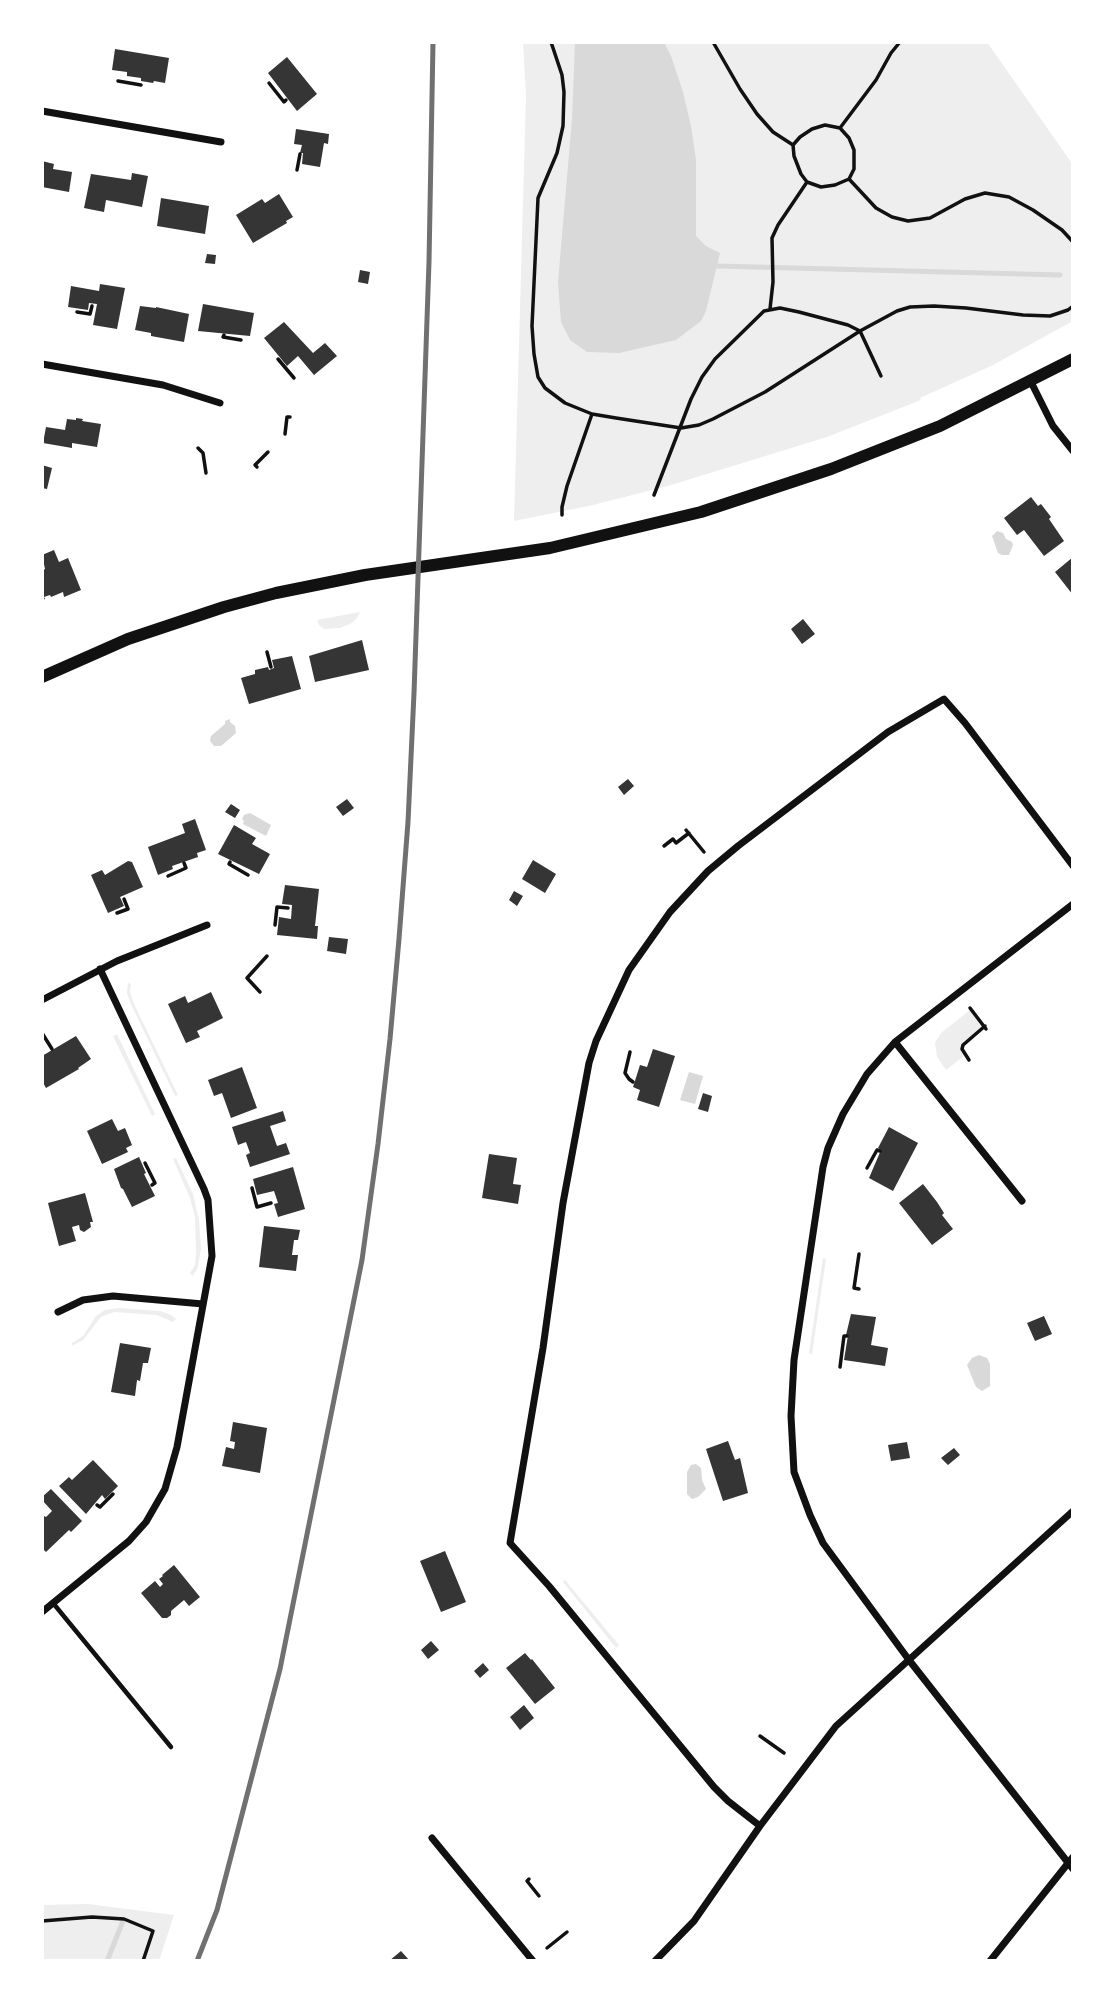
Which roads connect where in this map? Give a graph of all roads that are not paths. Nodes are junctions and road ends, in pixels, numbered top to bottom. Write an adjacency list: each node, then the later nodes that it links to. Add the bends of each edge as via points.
1 (42, 111): 2 (street)
2 (221, 142)
3 (1073, 359): 5 (main road)
4 (42, 365): 6 (street, via 163,385)
5 (1031, 382): 7 (street, via 1053,426); 8 (main road, via 940,426 831,469 701,512 550,548 276,593 128,639)
6 (220, 403)
7 (1073, 451)
8 (42, 677)
9 (1073, 866): 23 (street, via 944,699 888,732 708,871 670,912 629,970 596,1041 563,1203 510,1543 714,1787)
10 (1073, 904): 14 (street)
11 (208, 925): 12 (street)
12 (100, 969): 13 (street); 16 (street, via 208,1200 212,1248)
13 (42, 999)
14 (895, 1042): 15 (street); 21 (street, via 859,1085 828,1148 794,1360 791,1416 794,1472 817,1532)
15 (1023, 1201)
16 (203, 1304): 17 (street, via 113,1296 83,1300); 19 (street, via 165,1489 129,1541)
17 (58, 1312)
18 (1073, 1511): 21 (street)
19 (54, 1603): 20 (street); 22 (lane)
20 (42, 1612)
21 (909, 1660): 23 (street, via 836,1726); 25 (street)
22 (171, 1747)
23 (760, 1826): 28 (street, via 694,1921)
24 (432, 1838): 27 (street)
25 (1070, 1860): 26 (street); 29 (street)
26 (1073, 1870)
27 (533, 1961)
28 (655, 1961)
29 (990, 1961)

